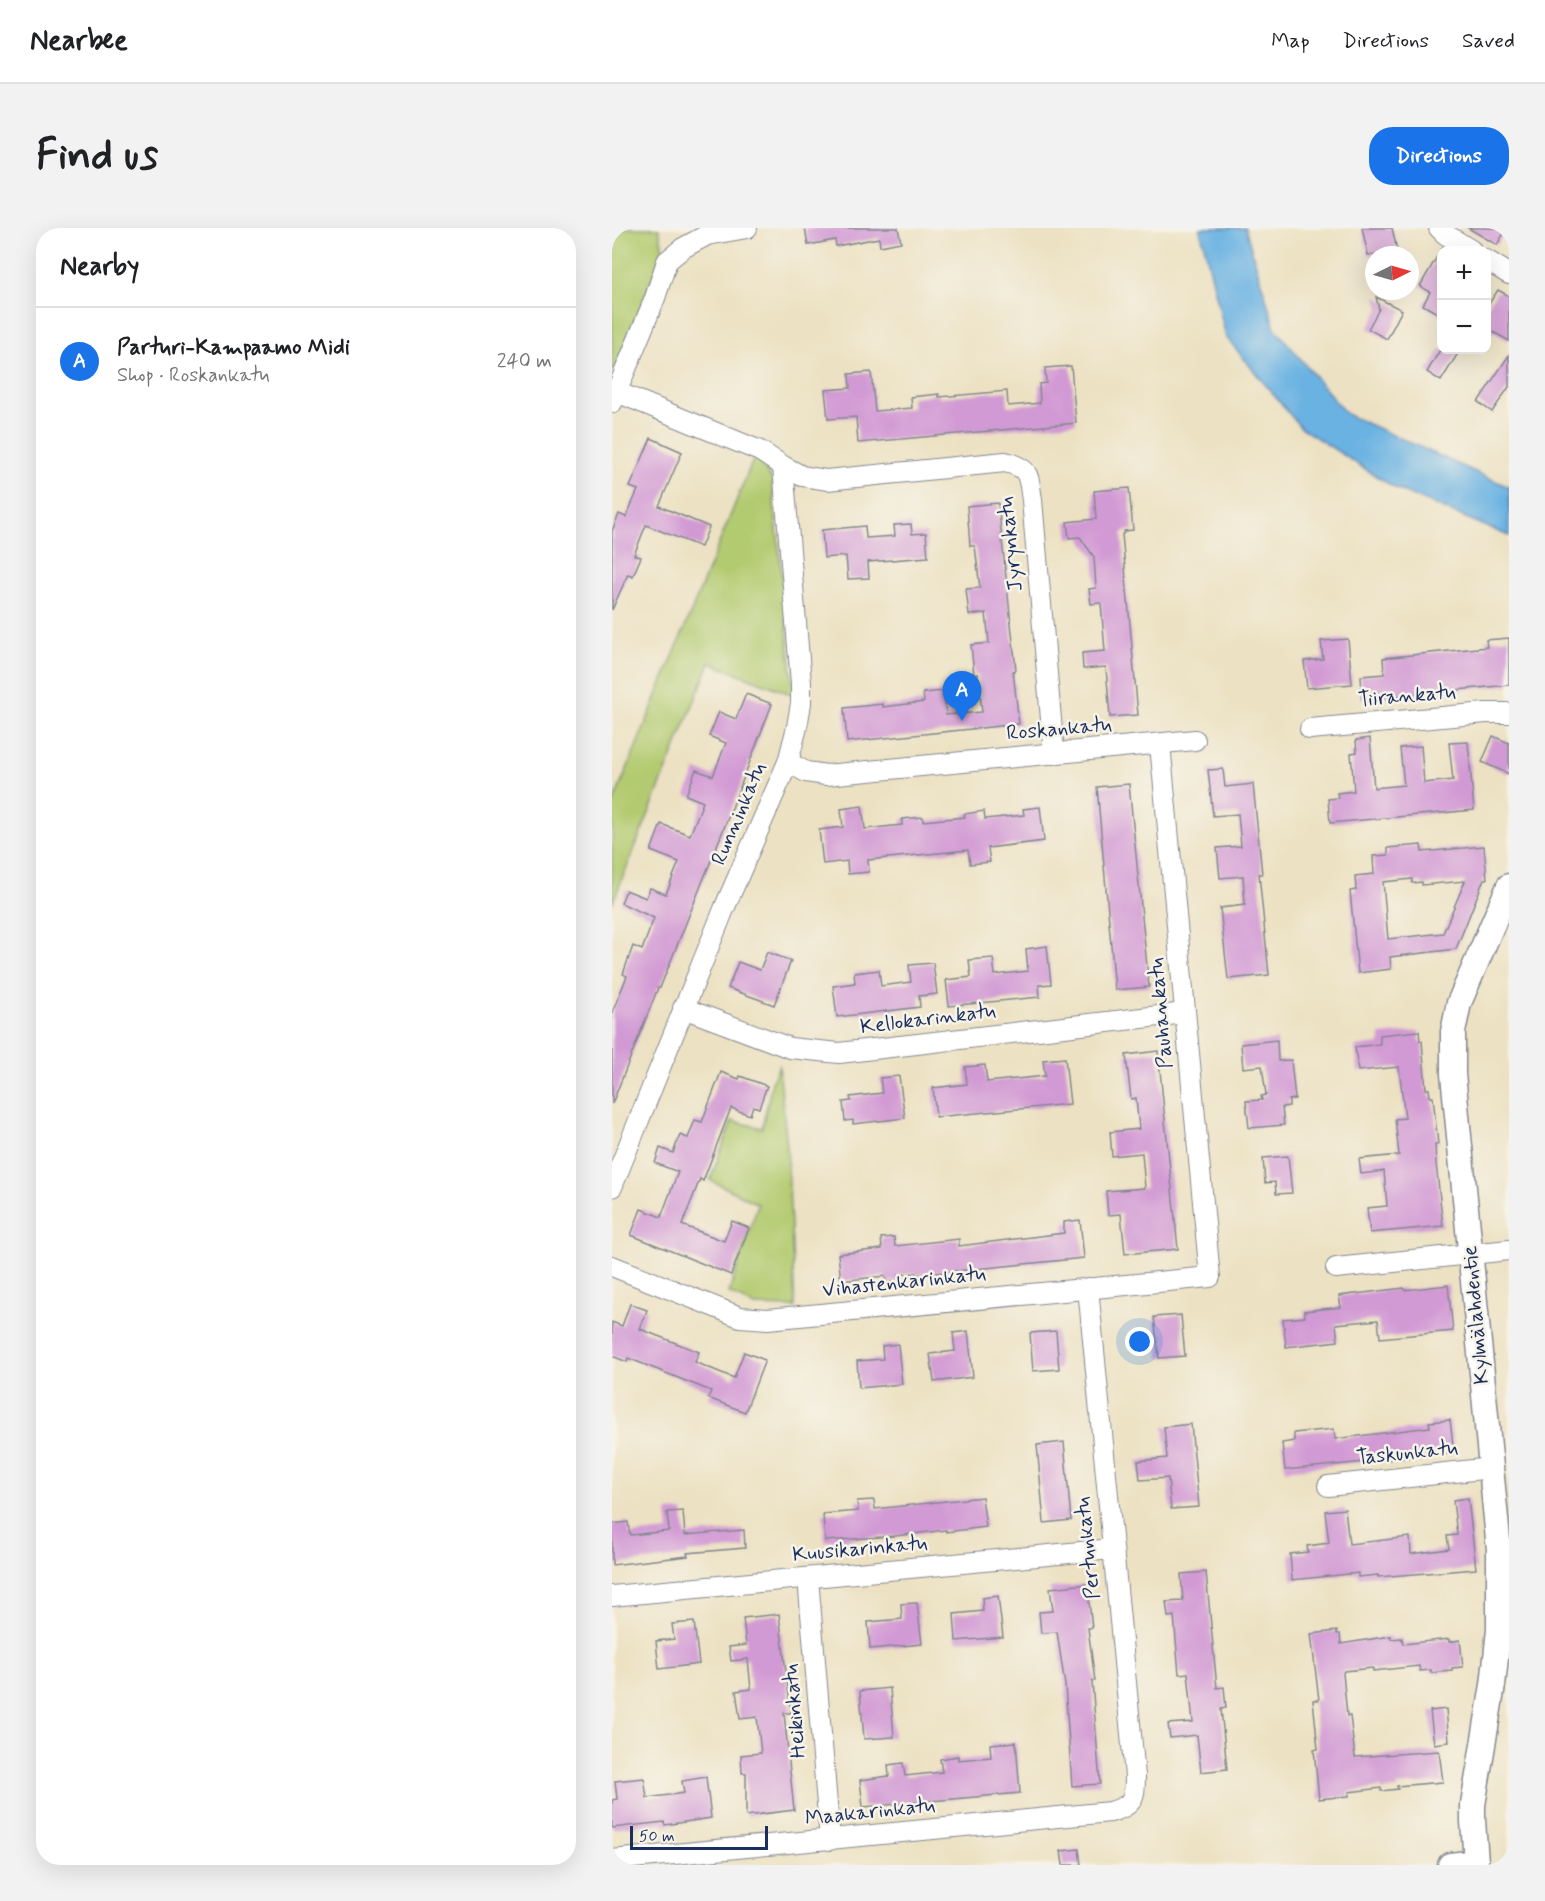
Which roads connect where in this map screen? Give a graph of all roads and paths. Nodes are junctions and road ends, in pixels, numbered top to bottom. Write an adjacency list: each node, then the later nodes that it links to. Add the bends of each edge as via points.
1 (747, 228): 6 (street, via 707,235 667,261)
2 (1439, 228): 3 (street)
3 (1464, 246)
4 (1491, 263): 5 (street)
5 (1509, 274)
6 (614, 395): 7 (street, via 760,451)
7 (783, 466): 12 (street, Jyrynkatu, via 802,476 827,480 1005,462 1020,466 1028,475 1032,500); 13 (street, Runninkatu, via 801,703)
8 (1509, 713): 9 (street, Tiirankatu)
9 (1310, 729)
10 (1195, 740): 11 (street, Roskankatu)
11 (1160, 744): 12 (street, Roskankatu); 17 (street, Pauhankatu)
12 (1054, 754): 13 (street, Roskankatu, via 826,775 806,772)
13 (788, 762): 16 (street, Runninkatu)
14 (1509, 886): 15 (street, Kylmälahdentie)
15 (1502, 919): 20 (street, Kylmälahdentie, via 1459,1004 1453,1032 1453,1074)
16 (683, 1008): 17 (street, Kellokarinkatu, via 790,1048 839,1053); 18 (street, Runninkatu)
17 (1185, 1013): 23 (street, Pauhankatu)
18 (612, 1187)
19 (1509, 1250): 20 (street)
20 (1470, 1253): 22 (street); 25 (street, Kylmälahdentie)
21 (612, 1266): 24 (street, Vihastenkarinkatu, via 740,1317 768,1319)
22 (1336, 1268)
23 (1210, 1277): 24 (street, Vihastenkarinkatu)
24 (1088, 1288): 27 (street, Pertunkatu)
25 (1491, 1468): 26 (street, Taskunkatu); 29 (street, Kylmälahdentie)
26 (1328, 1486)
27 (1112, 1549): 28 (street, Kuusikarinkatu); 31 (street, Pertunkatu, via 1135,1776)
28 (808, 1578): 30 (street, Kuusikarinkatu); 32 (street, Heikinkatu)
29 (1504, 1583): 34 (street, Kylmälahdentie, via 1493,1685 1473,1805)
30 (612, 1596)
31 (1131, 1803): 32 (street, Maakarinkatu, via 1110,1812)
32 (830, 1840): 33 (street, Maakarinkatu)
33 (612, 1860)
34 (1478, 1863): 35 (street)
35 (1450, 1865)

